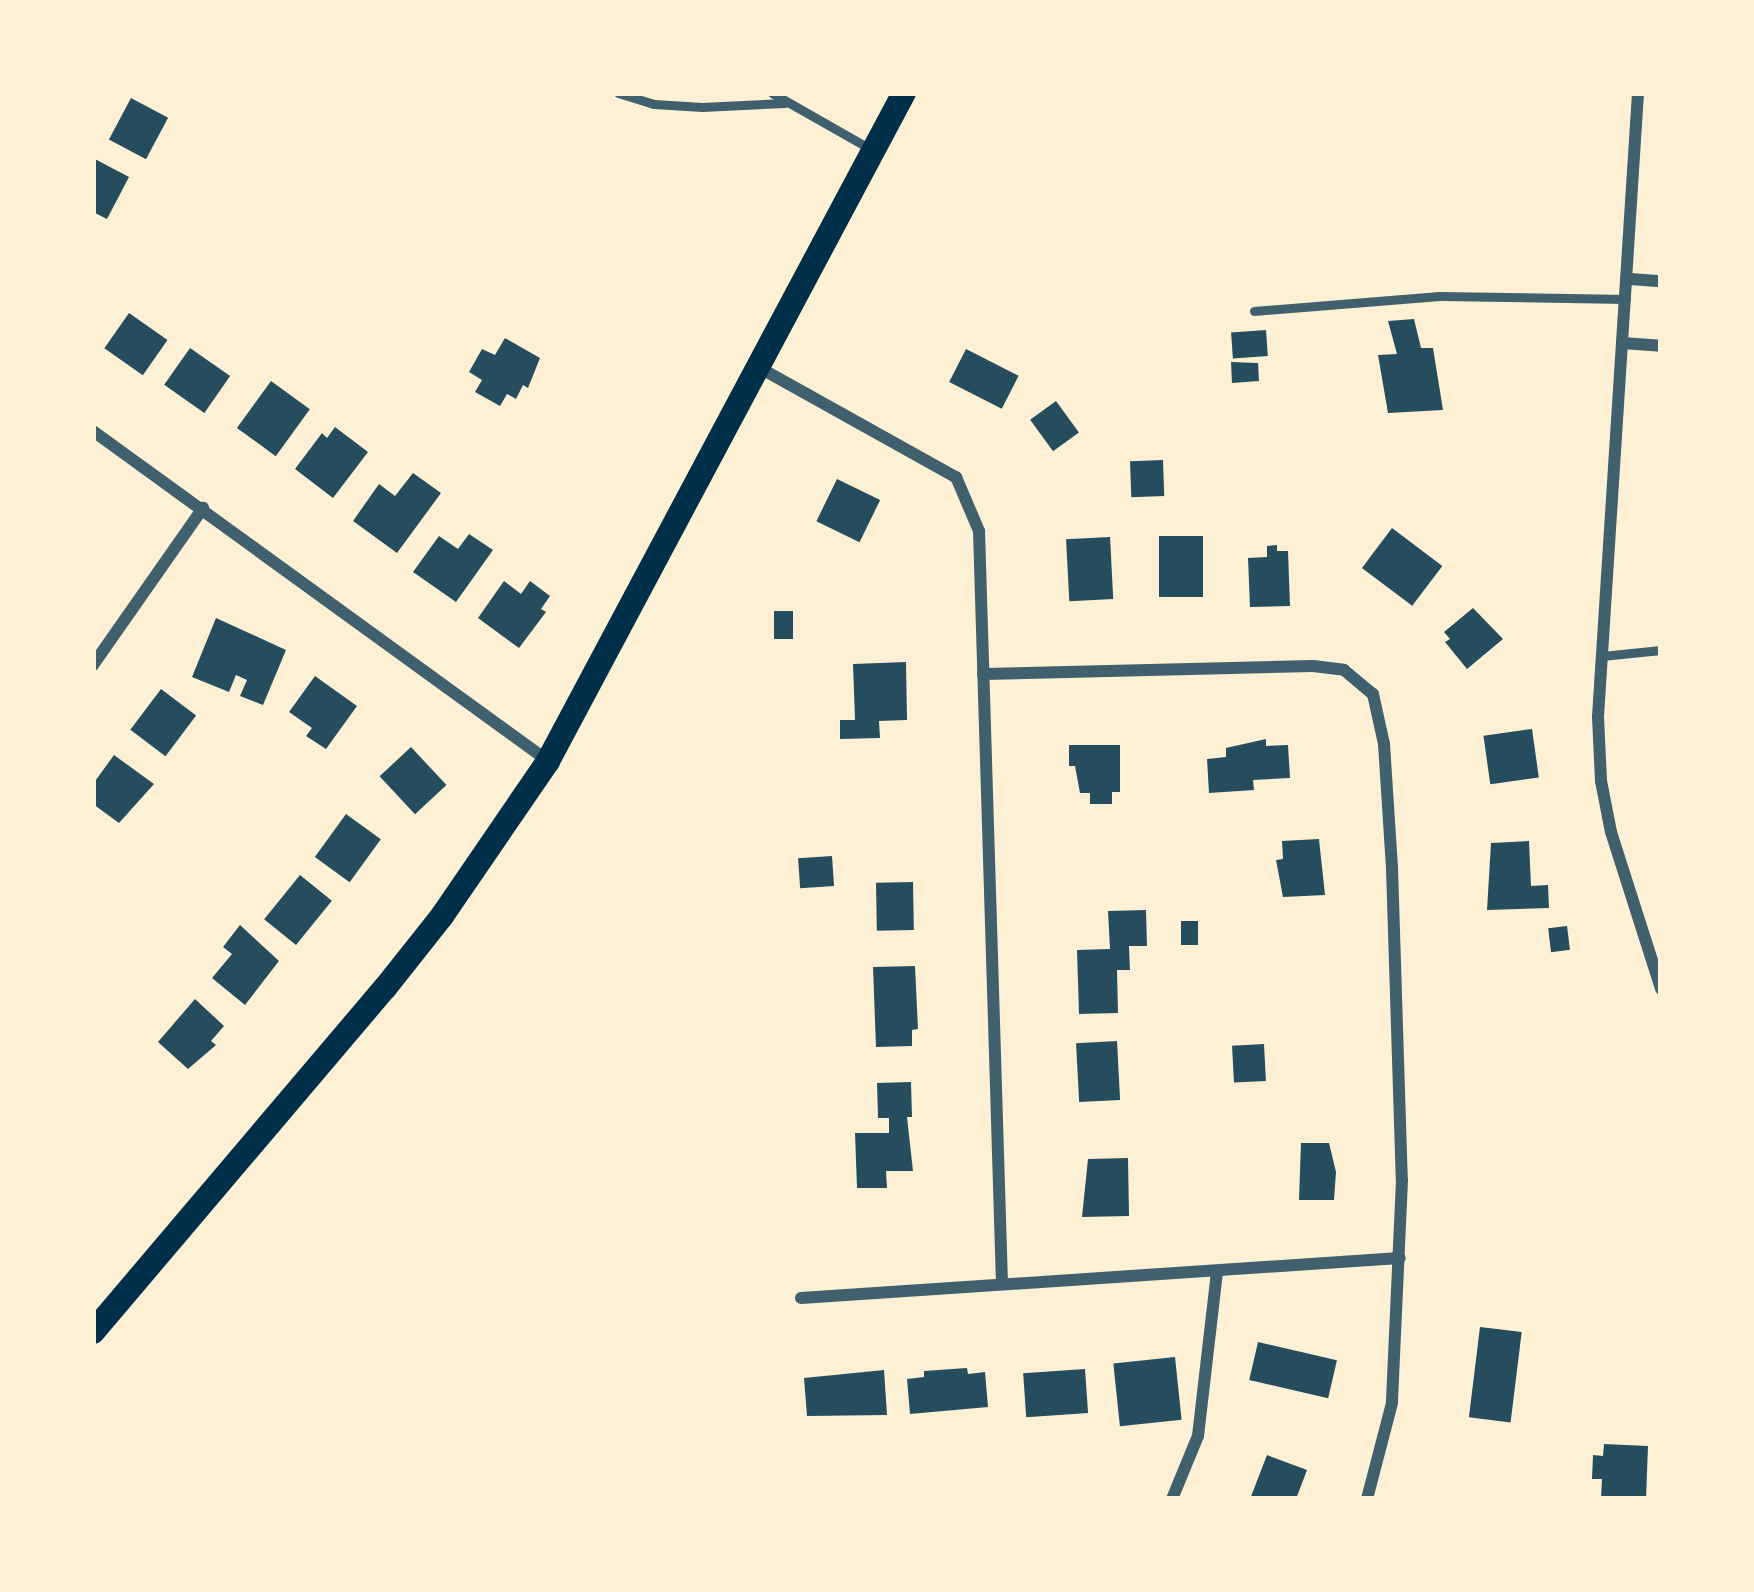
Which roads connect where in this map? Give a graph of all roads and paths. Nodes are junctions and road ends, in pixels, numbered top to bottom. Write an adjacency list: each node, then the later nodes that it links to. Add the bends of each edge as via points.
1 (617, 93): 5 (lane, via 654,104)
2 (772, 93): 5 (lane)
3 (904, 93): 6 (main road)
4 (1637, 93): 7 (street)
5 (784, 103): 6 (lane)
6 (874, 150): 13 (main road)
7 (1630, 279): 8 (street); 9 (street)
8 (1661, 281)
9 (1627, 299): 10 (lane, via 1438,296); 11 (street)
10 (1254, 310)
11 (1622, 343): 12 (street); 17 (street)
12 (1661, 346)
13 (757, 366): 19 (street, via 956,477 980,531); 20 (main road)
14 (93, 431): 15 (street)
15 (203, 508): 18 (street); 20 (street)
16 (1661, 650): 17 (lane)
17 (1602, 656): 21 (street, via 1600,781)
18 (93, 665)
19 (983, 674): 22 (street, via 1312,666 1344,670 1373,694 1392,868); 24 (street)
20 (548, 761): 26 (main road, via 385,988)
21 (1661, 988)
22 (1400, 1258): 23 (street); 28 (street, via 1392,1403)
23 (1217, 1273): 24 (street); 27 (street, via 1198,1436)
24 (1002, 1282): 25 (street)
25 (801, 1298)
26 (93, 1332)
27 (1172, 1499)
28 (1367, 1499)

